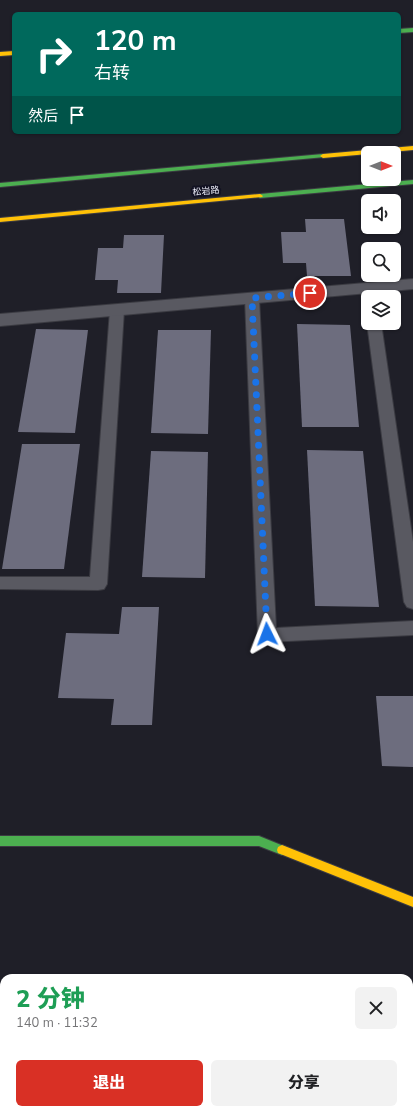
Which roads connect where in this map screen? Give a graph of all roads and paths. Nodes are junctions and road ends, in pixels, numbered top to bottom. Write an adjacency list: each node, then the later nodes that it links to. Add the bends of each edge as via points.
1 (413, 30): 2 (main road)
2 (401, 31)
3 (12, 53): 4 (main road)
4 (0, 54)
5 (413, 148): 7 (main road)
6 (413, 182): 8 (main road, 松岩路)
7 (0, 185)
8 (0, 220)
9 (413, 284): 10 (street)
10 (384, 290)
11 (361, 293): 12 (street)
12 (252, 298): 13 (street); 18 (lane, via 267,634)
13 (117, 310): 14 (street); 16 (lane, via 98,584)
14 (0, 320)
15 (375, 330): 17 (lane)
16 (0, 583)
17 (413, 602)
18 (413, 628)
19 (0, 841): 20 (main road, via 259,841)
20 (413, 902)

